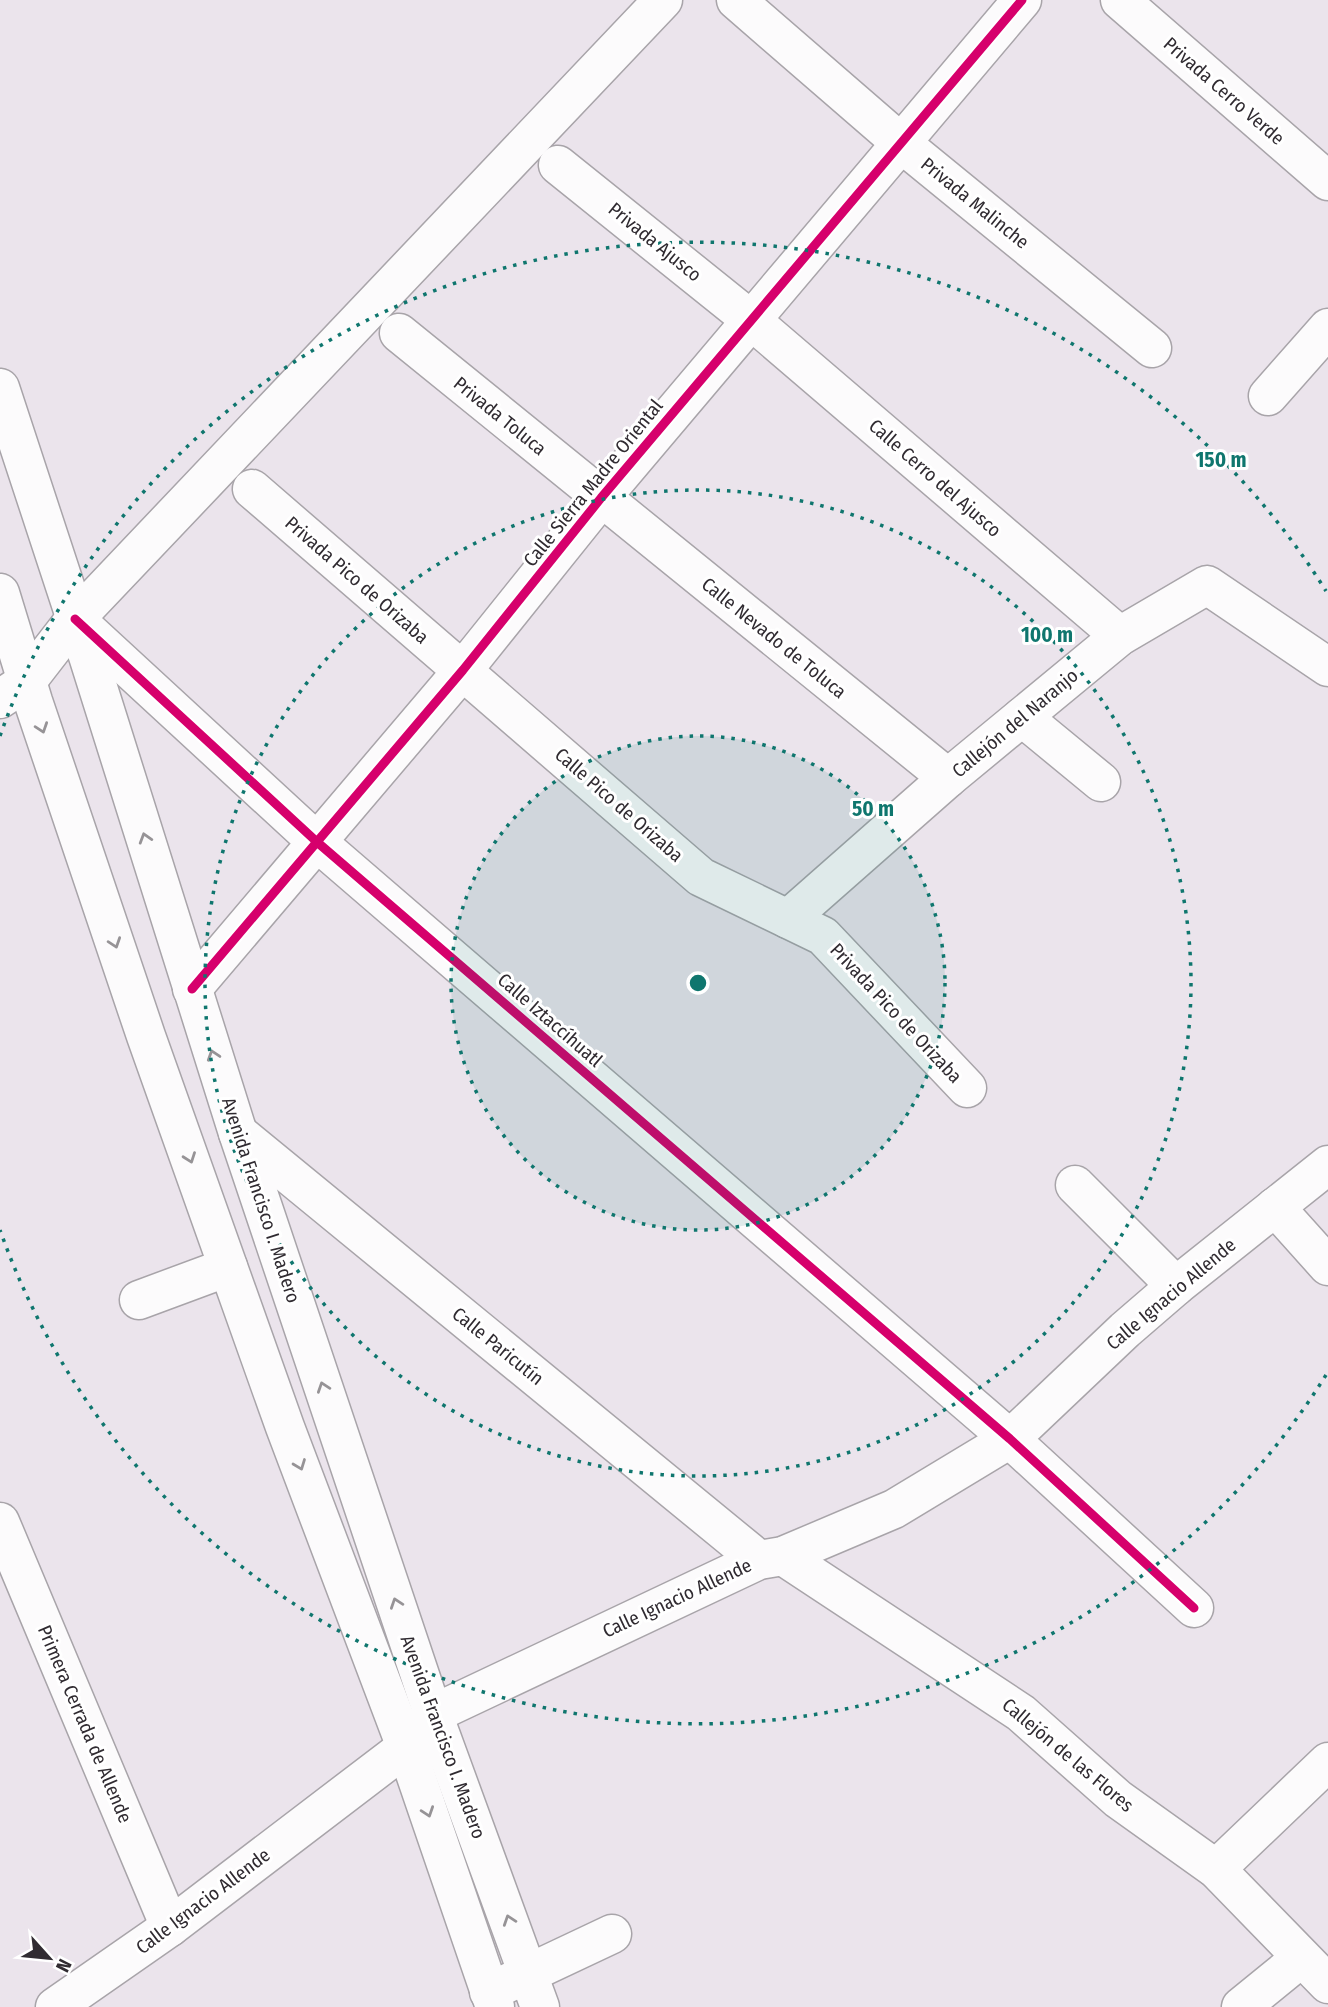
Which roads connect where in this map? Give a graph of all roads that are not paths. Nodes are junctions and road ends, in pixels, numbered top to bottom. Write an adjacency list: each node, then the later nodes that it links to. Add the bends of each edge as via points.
1 (663, 0): 17 (street)
2 (736, 0): 5 (street, Privada Malinche)
3 (1022, 0): 5 (street, Calle Sierra Madre Oriental)
4 (1120, 0): 7 (street, Privada Cerro Verde)
5 (901, 143): 8 (street, Calle Sierra Madre Oriental); 11 (street, Privada Malinche)
6 (558, 165): 8 (street, Privada Ajusco)
7 (1328, 181)
8 (751, 320): 15 (street, Calle Sierra Madre Oriental); 18 (street, Calle Cerro del Ajusco)
9 (1328, 328): 13 (street)
10 (399, 333): 15 (street, Privada Toluca)
11 (1152, 348)
12 (0, 388): 17 (street, Avenida Francisco I. Madero)
13 (1268, 396)
14 (252, 489): 20 (street, Privada Pico de Orizaba)
15 (601, 498): 20 (street, Calle Sierra Madre Oriental); 23 (street, Calle Nevado de Toluca)
16 (0, 593): 21 (street, Avenida Francisco I. Madero)
17 (75, 619): 21 (street); 25 (street, Calle Iztaccíhuatl); 27 (street, Avenida Francisco I. Madero, one-way to 17)
18 (1120, 636): 19 (street, Callejón del Naranjo, via 1207,585); 22 (street, Callejón del Naranjo)
19 (1328, 667)
20 (463, 670): 25 (street, Calle Sierra Madre Oriental); 26 (street, Calle Pico de Orizaba, via 701,877)
21 (14, 690): 34 (street, Avenida Francisco I. Madero, one-way to 34)
22 (1023, 717): 23 (street, Callejón del Naranjo); 24 (street)
23 (948, 778): 26 (street, Callejón del Naranjo)
24 (1101, 782)
25 (317, 842): 27 (street, Calle Sierra Madre Oriental); 37 (street, Calle Iztaccíhuatl)
26 (788, 919): 28 (street, Privada Pico de Orizaba, via 823,936)
27 (192, 989): 29 (street, Avenida Francisco I. Madero, one-way to 27)
28 (967, 1088)
29 (238, 1133): 39 (street, Calle Paricutín); 41 (street, Avenida Francisco I. Madero, one-way to 29)
30 (1328, 1165): 32 (street, Calle Ignacio Allende)
31 (1075, 1185): 35 (street)
32 (1275, 1207): 33 (street); 35 (street, Calle Ignacio Allende)
33 (1328, 1266)
34 (228, 1267): 36 (street); 42 (street, Avenida Francisco I. Madero, one-way to 42)
35 (1176, 1286): 37 (street, Calle Ignacio Allende)
36 (139, 1300)
37 (1010, 1438): 39 (street, Calle Ignacio Allende, via 894,1509); 40 (street, Calle Iztaccíhuatl)
38 (0, 1522): 45 (street, Primera Cerrada de Allende)
39 (771, 1558): 41 (street, Calle Ignacio Allende); 44 (street, Callejón de las Flores, via 1021,1713 1118,1799)
40 (1194, 1608)
41 (433, 1714): 42 (street, Calle Ignacio Allende); 49 (street, Avenida Francisco I. Madero, one-way to 41)
42 (406, 1747): 45 (street, Calle Ignacio Allende); 50 (street, Avenida Francisco I. Madero, one-way to 50)
43 (1328, 1762): 44 (street)
44 (1216, 1869): 47 (street, Callejón de las Flores)
45 (170, 1927): 51 (street, Calle Ignacio Allende)
46 (612, 1934): 49 (street)
47 (1301, 1958): 48 (street, Callejón de las Flores); 52 (street)
48 (1328, 1984)
49 (534, 1991): 50 (street)
50 (492, 1999)
51 (55, 2007)
52 (1241, 2007)

